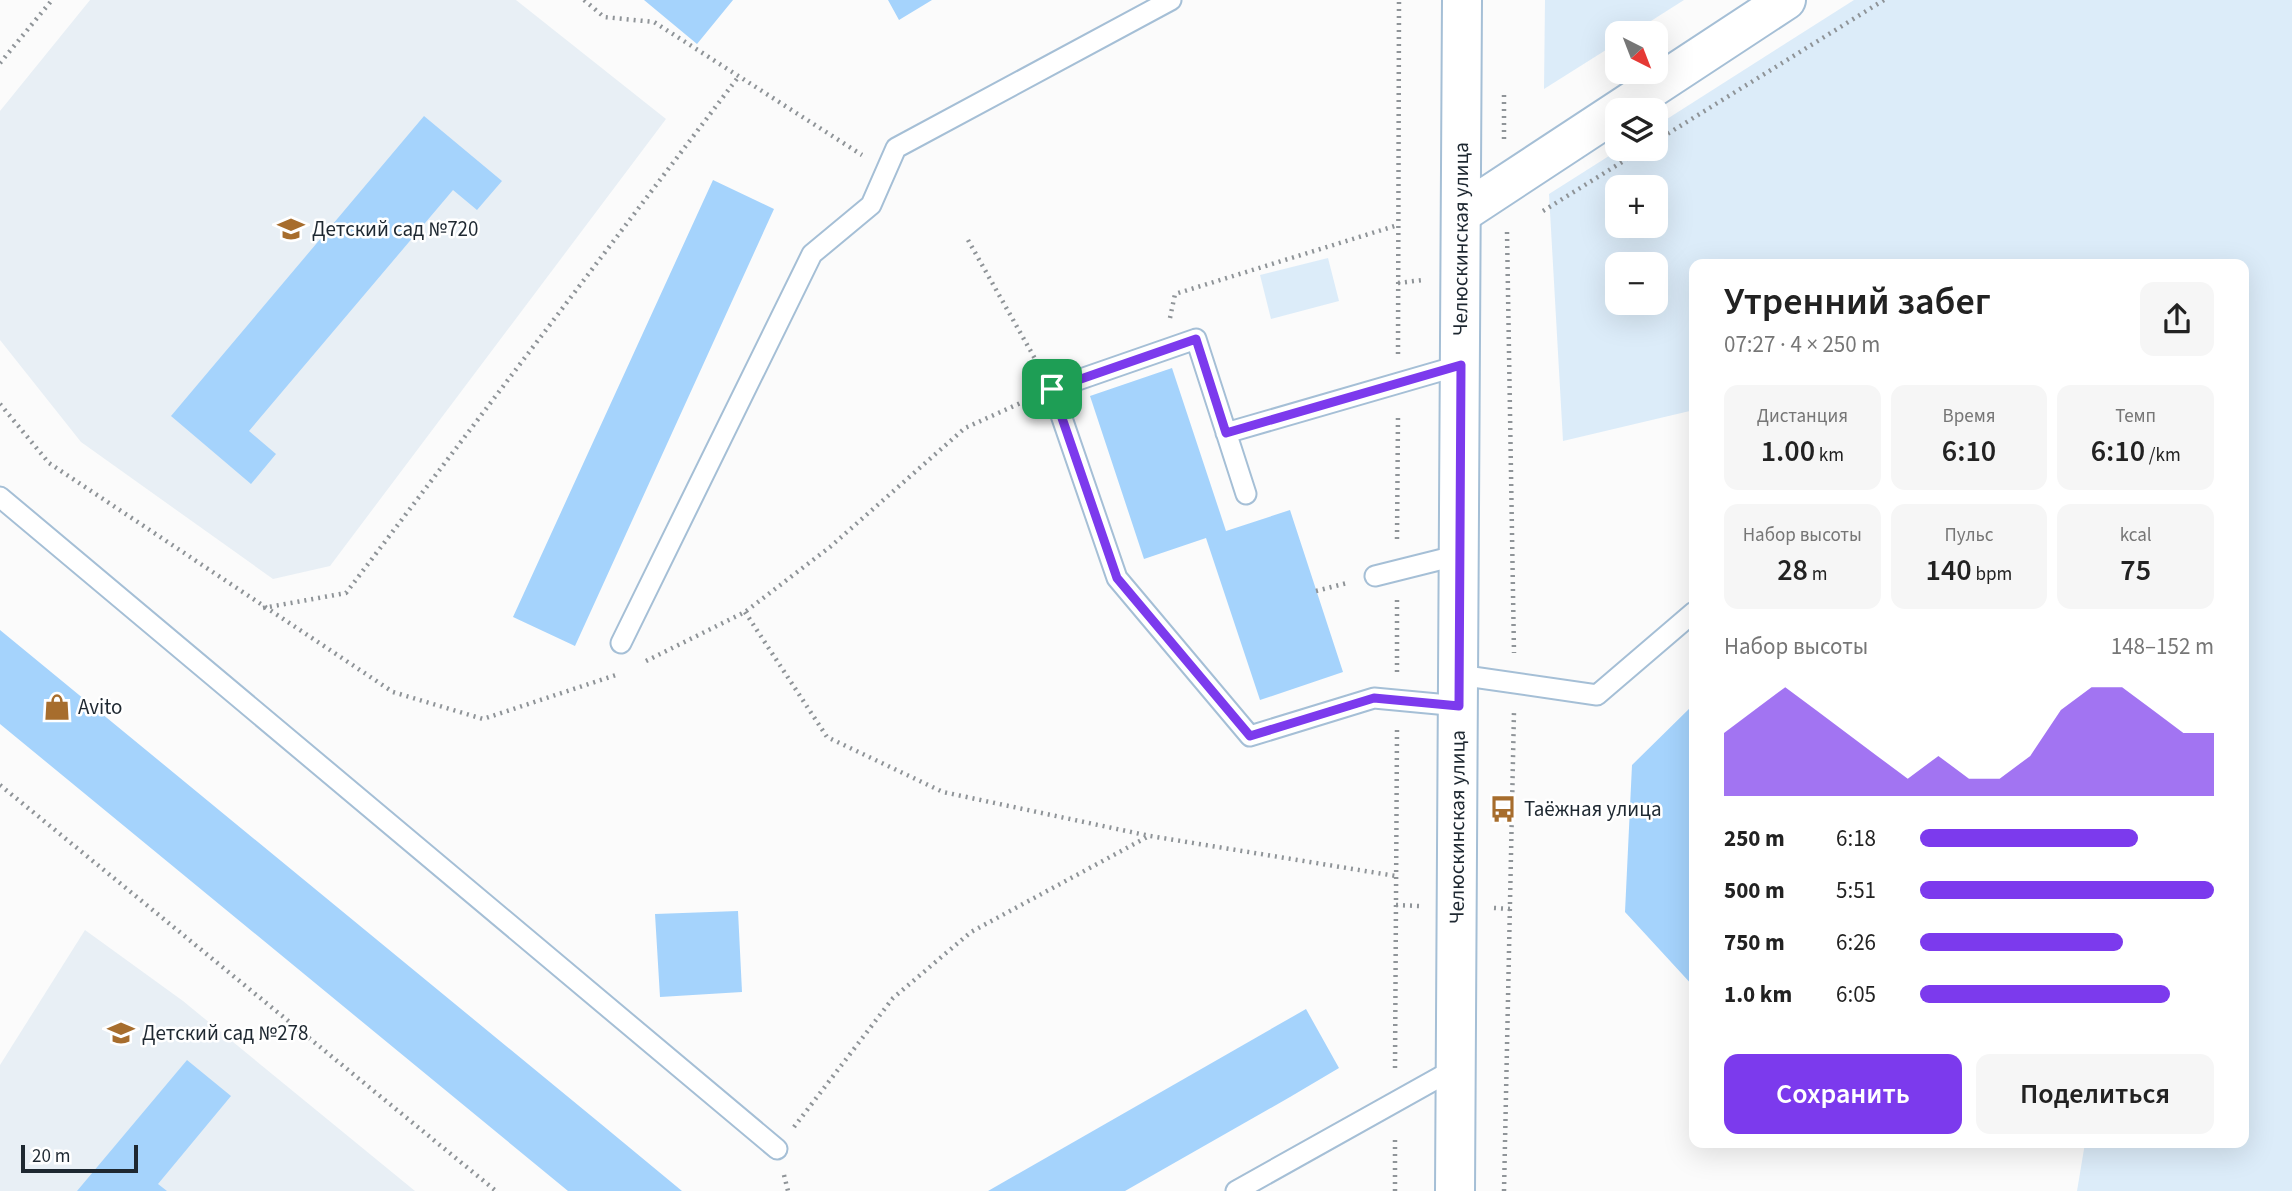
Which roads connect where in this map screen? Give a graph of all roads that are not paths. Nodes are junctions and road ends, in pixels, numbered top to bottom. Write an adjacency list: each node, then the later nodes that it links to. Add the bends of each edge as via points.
1 (1171, 0): 12 (lane, via 896,148 871,205 812,254)
2 (1462, 0): 4 (street, Челюскинская улица)
3 (1786, 0): 4 (street)
4 (1462, 212): 5 (street, Челюскинская улица)
5 (1461, 365): 6 (lane); 9 (street, Челюскинская улица)
6 (1226, 433): 7 (lane); 13 (lane, via 1196,339 1052,389 1117,578 1250,736 1374,698)
7 (1246, 494)
8 (0, 497): 15 (lane)
9 (1459, 555): 10 (lane); 13 (street, Челюскинская улица)
10 (1375, 576)
11 (1689, 616): 13 (lane, via 1597,695)
12 (621, 643)
13 (1459, 691): 14 (street, Челюскинская улица)
14 (1456, 1068): 16 (lane); 17 (street, Челюскинская улица)
15 (777, 1149)
16 (1236, 1191)
17 (1455, 1191)

